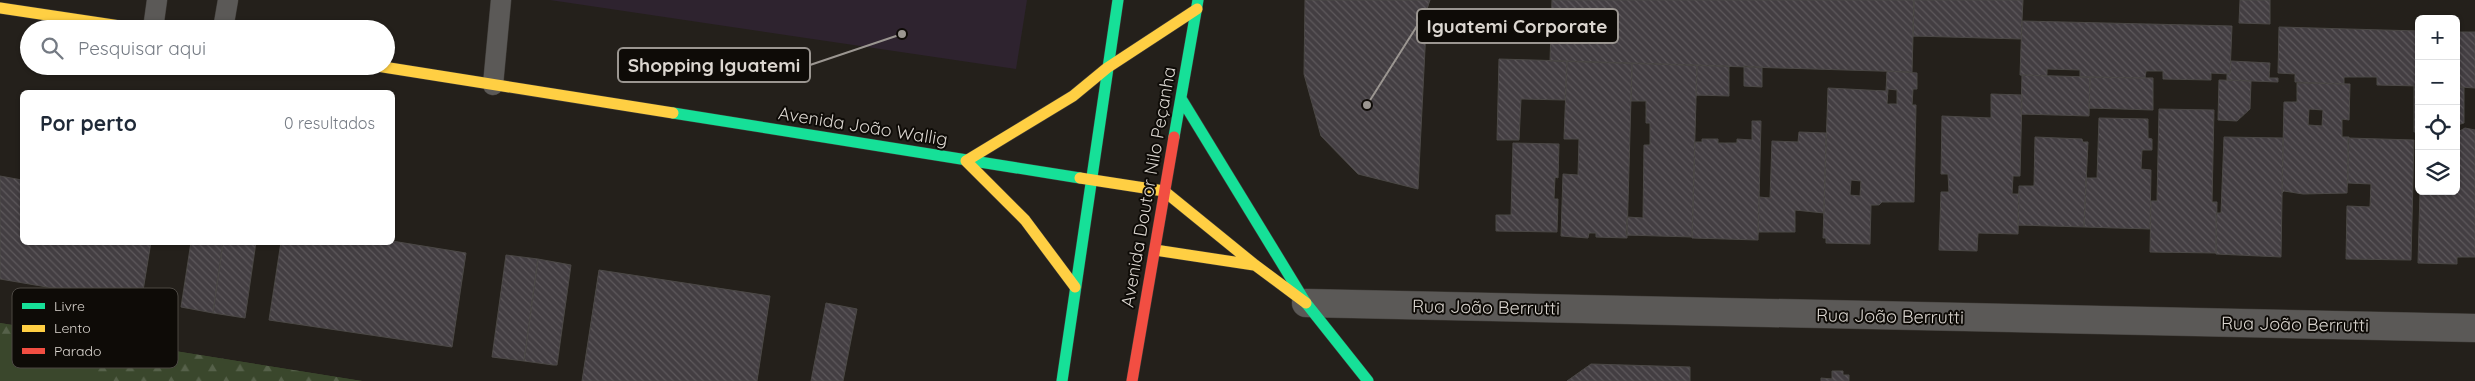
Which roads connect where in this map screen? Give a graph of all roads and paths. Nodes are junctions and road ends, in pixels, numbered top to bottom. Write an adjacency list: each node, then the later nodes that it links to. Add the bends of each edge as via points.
1 (157, 0): 8 (lane)
2 (228, 0): 9 (lane)
3 (501, 0): 12 (lane)
4 (1118, 0): 10 (main road)
5 (1198, 4): 10 (main road); 13 (main road, Avenida Doutor Nilo Peçanha)
6 (0, 8): 7 (main road)
7 (80, 20)
8 (154, 20)
9 (225, 20)
10 (1107, 68): 14 (main road, via 1073,96); 15 (main road)
11 (395, 69): 12 (main road, Avenida João Wallig)
12 (493, 85): 14 (main road, Avenida João Wallig)
13 (1182, 100): 16 (main road, Avenida Doutor Nilo Peçanha); 20 (main road)
14 (966, 161): 15 (main road, Avenida João Wallig); 19 (main road, via 996,188 1049,248)
15 (1091, 180): 16 (main road, Avenida João Wallig); 19 (main road)
16 (1164, 191): 17 (main road, Avenida Doutor Nilo Peçanha); 18 (main road)
17 (1154, 250): 18 (main road); 23 (main road, Avenida Doutor Nilo Peçanha)
18 (1255, 265): 20 (main road)
19 (1075, 287): 22 (main road)
20 (1306, 303): 21 (street, Rua João Berrutti); 24 (main road)
21 (2475, 328)
22 (1062, 381)
23 (1132, 381)
24 (1368, 381)

